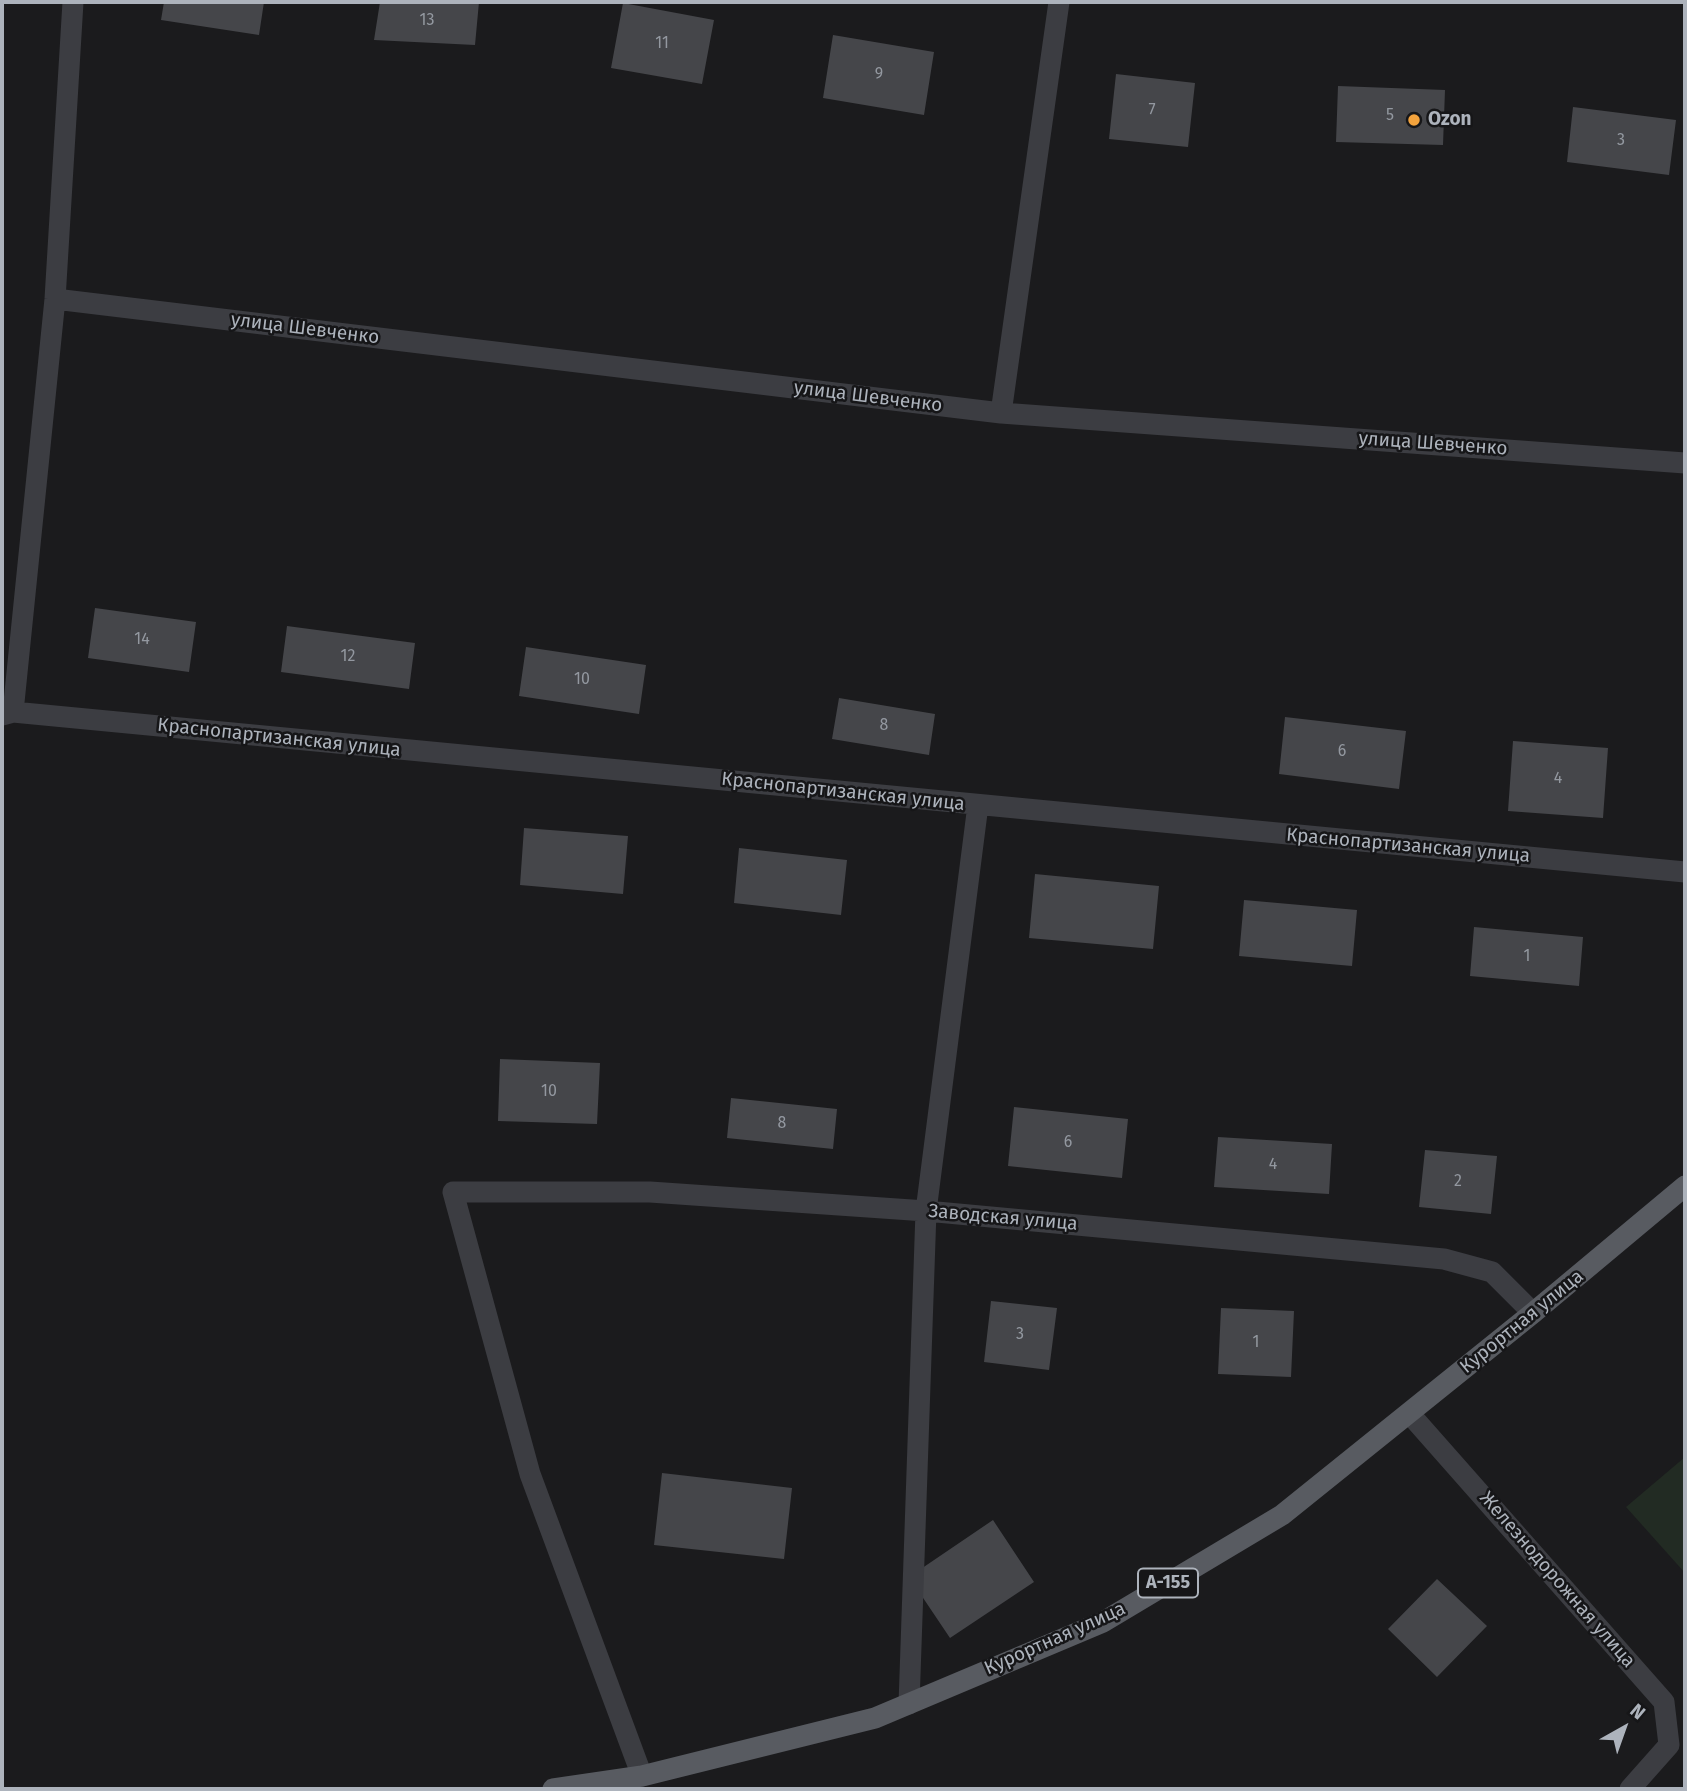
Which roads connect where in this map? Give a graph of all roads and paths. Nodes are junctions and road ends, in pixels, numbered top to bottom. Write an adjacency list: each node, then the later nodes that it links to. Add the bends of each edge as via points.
1 (73, 2): 3 (street)
2 (1059, 2): 4 (street)
3 (55, 299): 4 (street, улица Шевченко); 6 (street)
4 (1001, 413): 5 (street, улица Шевченко)
5 (1685, 463)
6 (7, 713): 7 (street, Краснопартизанская улица)
7 (978, 806): 8 (street, Краснопартизанская улица); 10 (street)
8 (1685, 872)
9 (1685, 1186): 11 (main road, Курортная улица / А-155)
10 (926, 1211): 11 (street, Заводская улица, via 1444,1259 1492,1272); 13 (street); 14 (street, Заводская улица, via 650,1192 453,1192 530,1474)
11 (1533, 1313): 12 (main road, Курортная улица / А-155)
12 (1409, 1413): 13 (main road, Курортная улица / А-155, via 1282,1515 1103,1622); 16 (street, Железнодорожная улица, via 1664,1702 1668,1745)
13 (909, 1704): 14 (main road, Курортная улица / А-155, via 875,1718)
14 (642, 1776): 15 (main road, Курортная улица / А-155)
15 (553, 1789)
16 (1630, 1789)

